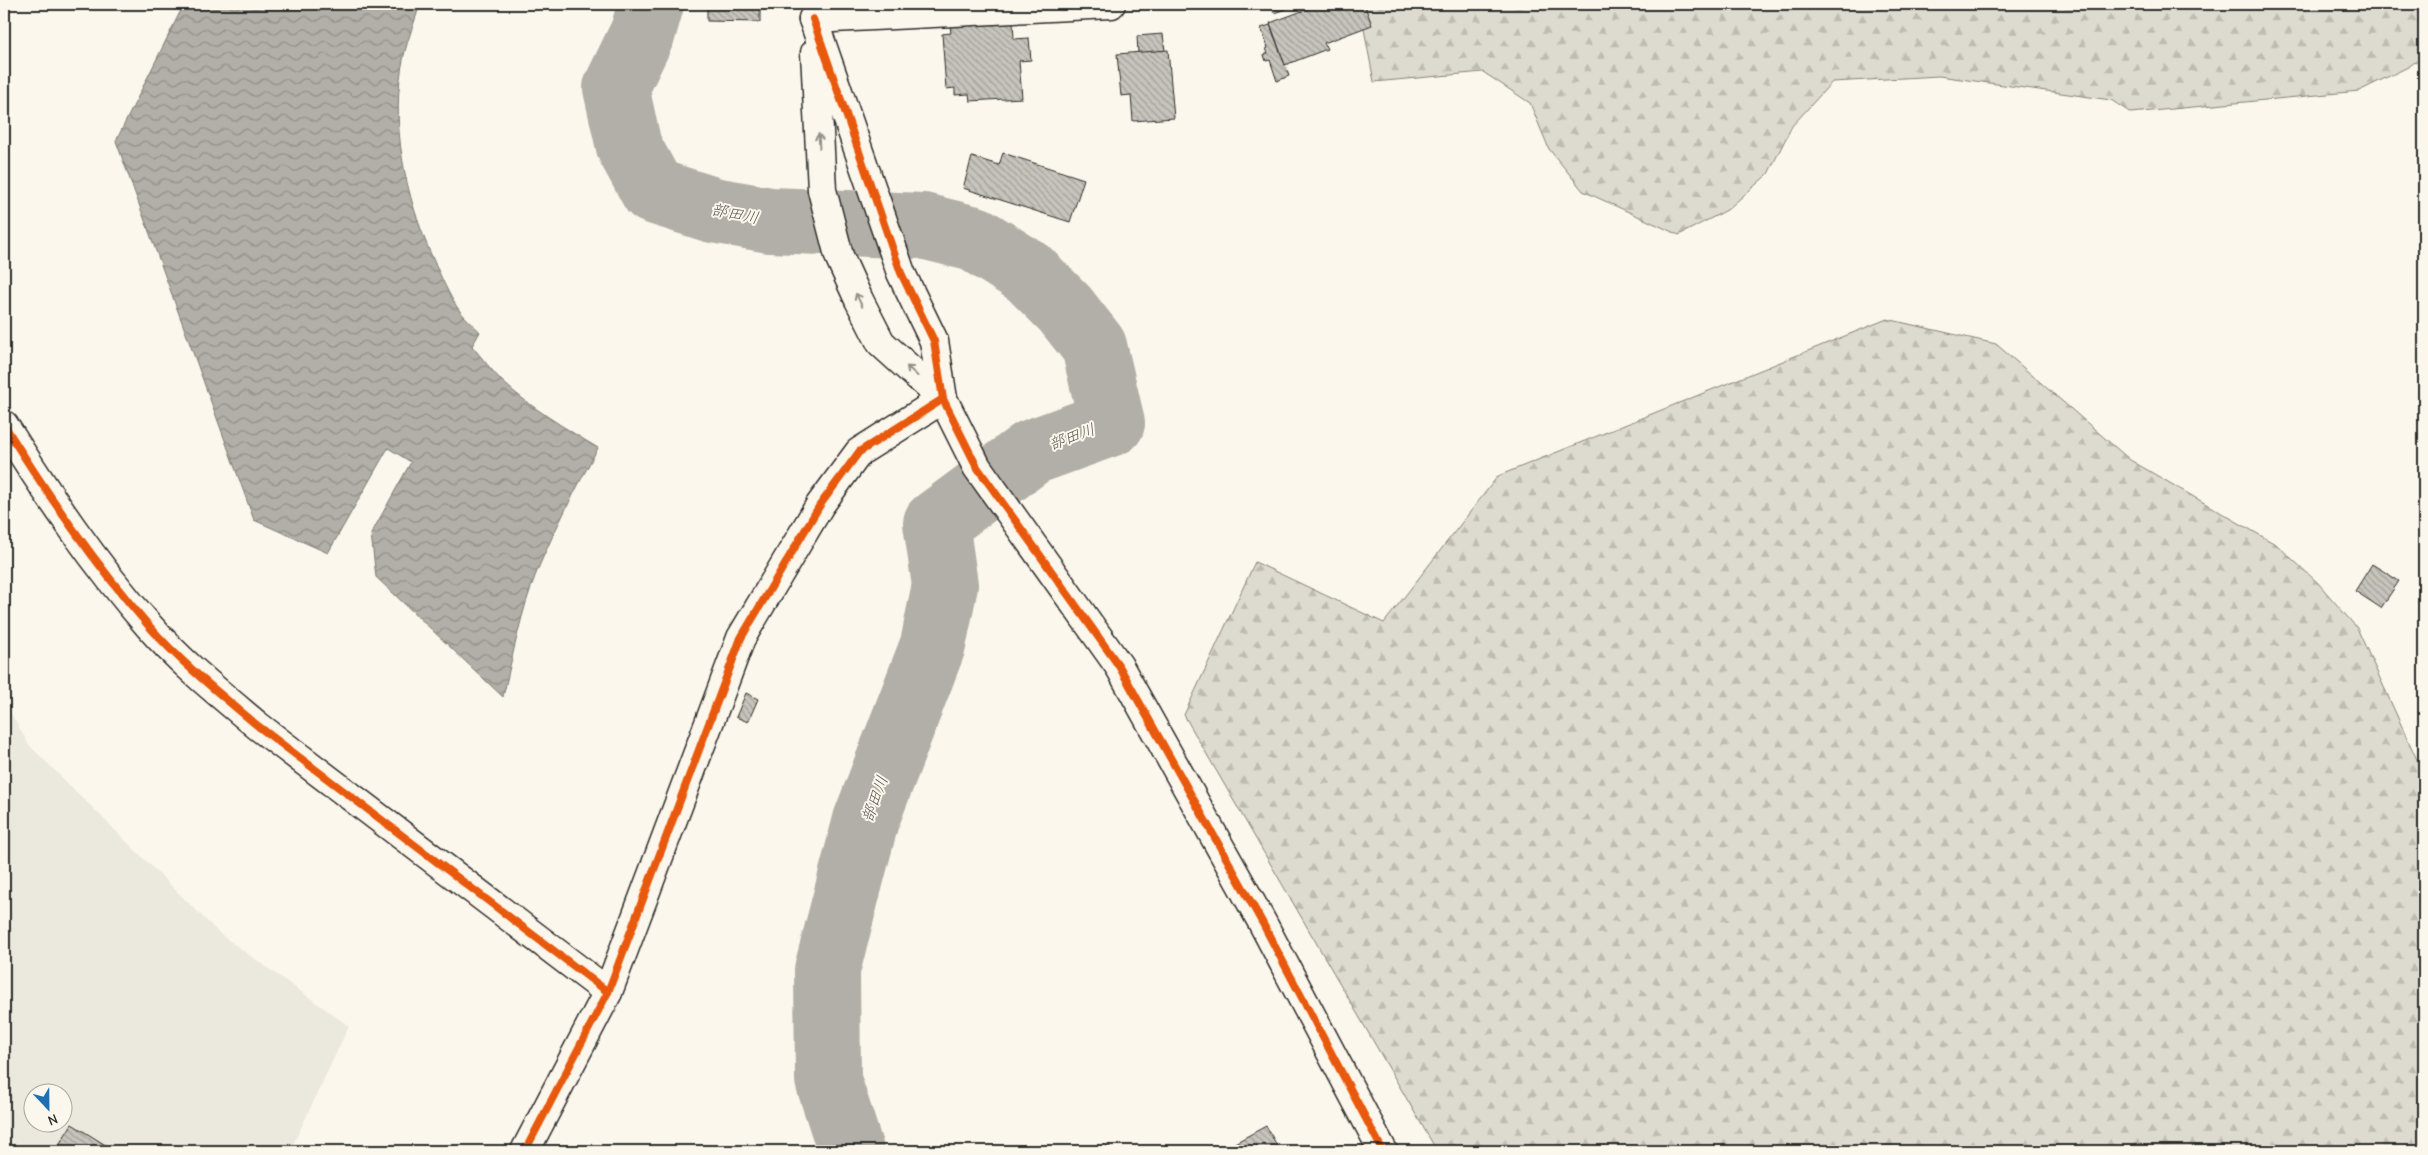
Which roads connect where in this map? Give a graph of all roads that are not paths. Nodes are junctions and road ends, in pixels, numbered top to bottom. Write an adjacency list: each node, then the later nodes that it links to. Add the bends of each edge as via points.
1 (1111, 4): 2 (street)
2 (812, 11): 3 (street, via 901,273 934,341); 3 (street, one-way to 2, via 882,343 839,256 822,190)
3 (943, 399): 5 (street, via 859,452 811,520 741,638); 7 (street, via 978,467 1119,666 1262,922)
4 (4, 425): 5 (street, via 82,544 150,627 204,680 258,726)
5 (608, 992): 6 (street)
6 (525, 1151)
7 (1383, 1151)

